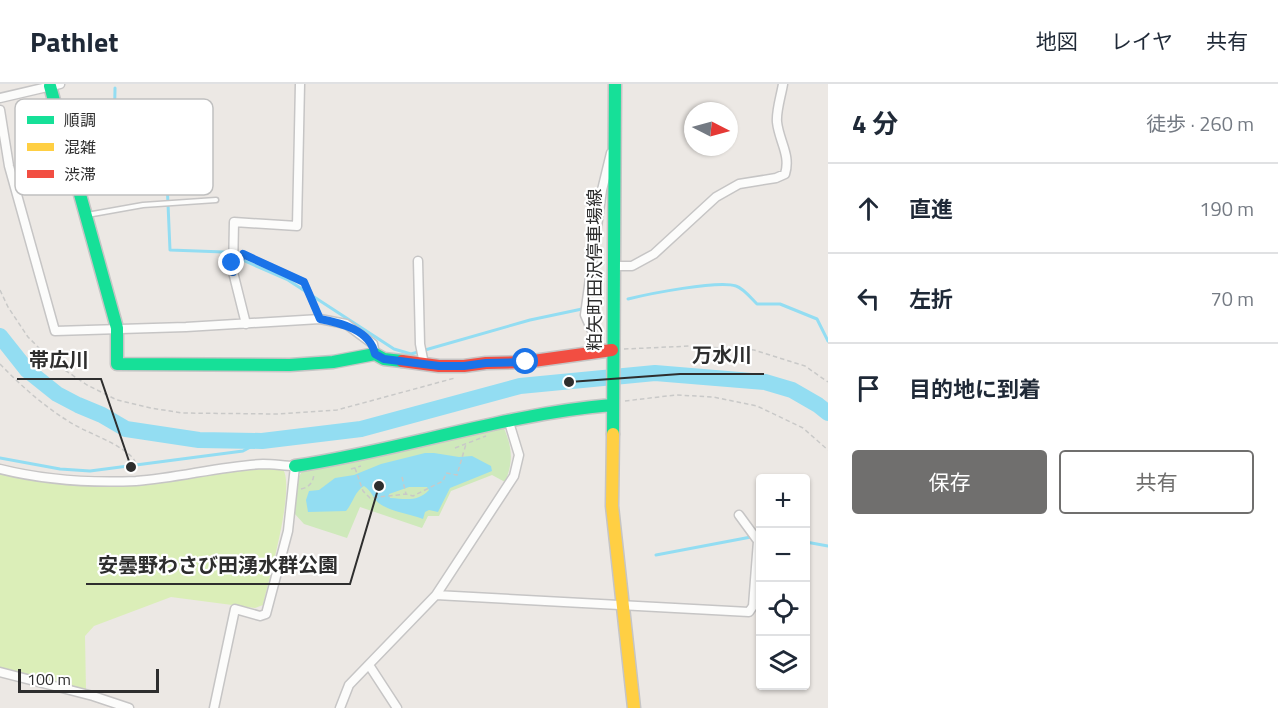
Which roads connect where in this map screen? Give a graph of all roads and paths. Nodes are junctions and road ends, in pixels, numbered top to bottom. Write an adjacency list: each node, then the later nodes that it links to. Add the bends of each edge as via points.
1 (300, 84): 15 (street, via 297,226 234,222)
2 (615, 84): 7 (street, 粕矢町田沢停車場線)
3 (783, 84): 14 (street, via 777,122 788,166 785,174 739,184 716,196 654,254 632,266)
4 (55, 85): 5 (street)
5 (0, 98)
6 (0, 110): 8 (street)
7 (614, 142): 14 (street, 粕矢町田沢停車場線); 20 (street, via 602,190 585,315)
8 (15, 188)
9 (17, 195): 19 (street, via 55,331)
10 (82, 195): 12 (street)
11 (216, 200): 12 (lane, via 143,205)
12 (87, 216): 19 (street)
13 (418, 261): 22 (street)
14 (613, 266): 20 (street, 粕矢町田沢停車場線)
15 (234, 267): 17 (lane, via 243,254 304,282); 18 (street)
16 (0, 290): 24 (path, via 28,337 53,362 117,400 151,408 182,412 318,412)
17 (320, 319): 18 (street); 21 (street, via 346,324 373,344)
18 (246, 324): 19 (street)
19 (117, 328): 21 (street, via 117,364 290,365)
20 (608, 352): 22 (street, via 464,366); 25 (path, via 691,346 754,350 806,366); 26 (street, 粕矢町田沢停車場線)
21 (375, 354): 22 (street, via 384,359)
22 (424, 361)
23 (0, 364): 35 (path, via 46,406 135,461)
24 (460, 376)
25 (828, 382)
26 (612, 401): 27 (street); 31 (path, via 676,395 757,406 802,428); 40 (street, 粕矢町田沢停車場線, via 612,506)
27 (508, 419): 32 (street, via 358,456); 39 (street, via 519,454 514,476)
28 (494, 433): 29 (path)
29 (466, 444): 30 (path); 37 (path, via 457,475 446,473 443,481 413,496)
30 (455, 448)
31 (828, 450)
32 (295, 466): 34 (street, via 265,464 137,480 85,481); 44 (street, via 288,531 266,614 235,609)
33 (356, 468): 37 (path, via 363,491 370,498)
34 (0, 469)
35 (136, 472)
36 (402, 477): 37 (path)
37 (406, 494)
38 (739, 515): 40 (street, via 758,541 753,606 749,612)
39 (436, 595): 40 (street); 41 (street)
40 (621, 605): 47 (street, 粕矢町田沢停車場線)
41 (369, 665): 45 (street, via 349,685); 46 (street)
42 (0, 672): 43 (street)
43 (129, 708)
44 (214, 708)
45 (340, 708)
46 (397, 708)
47 (634, 708)

